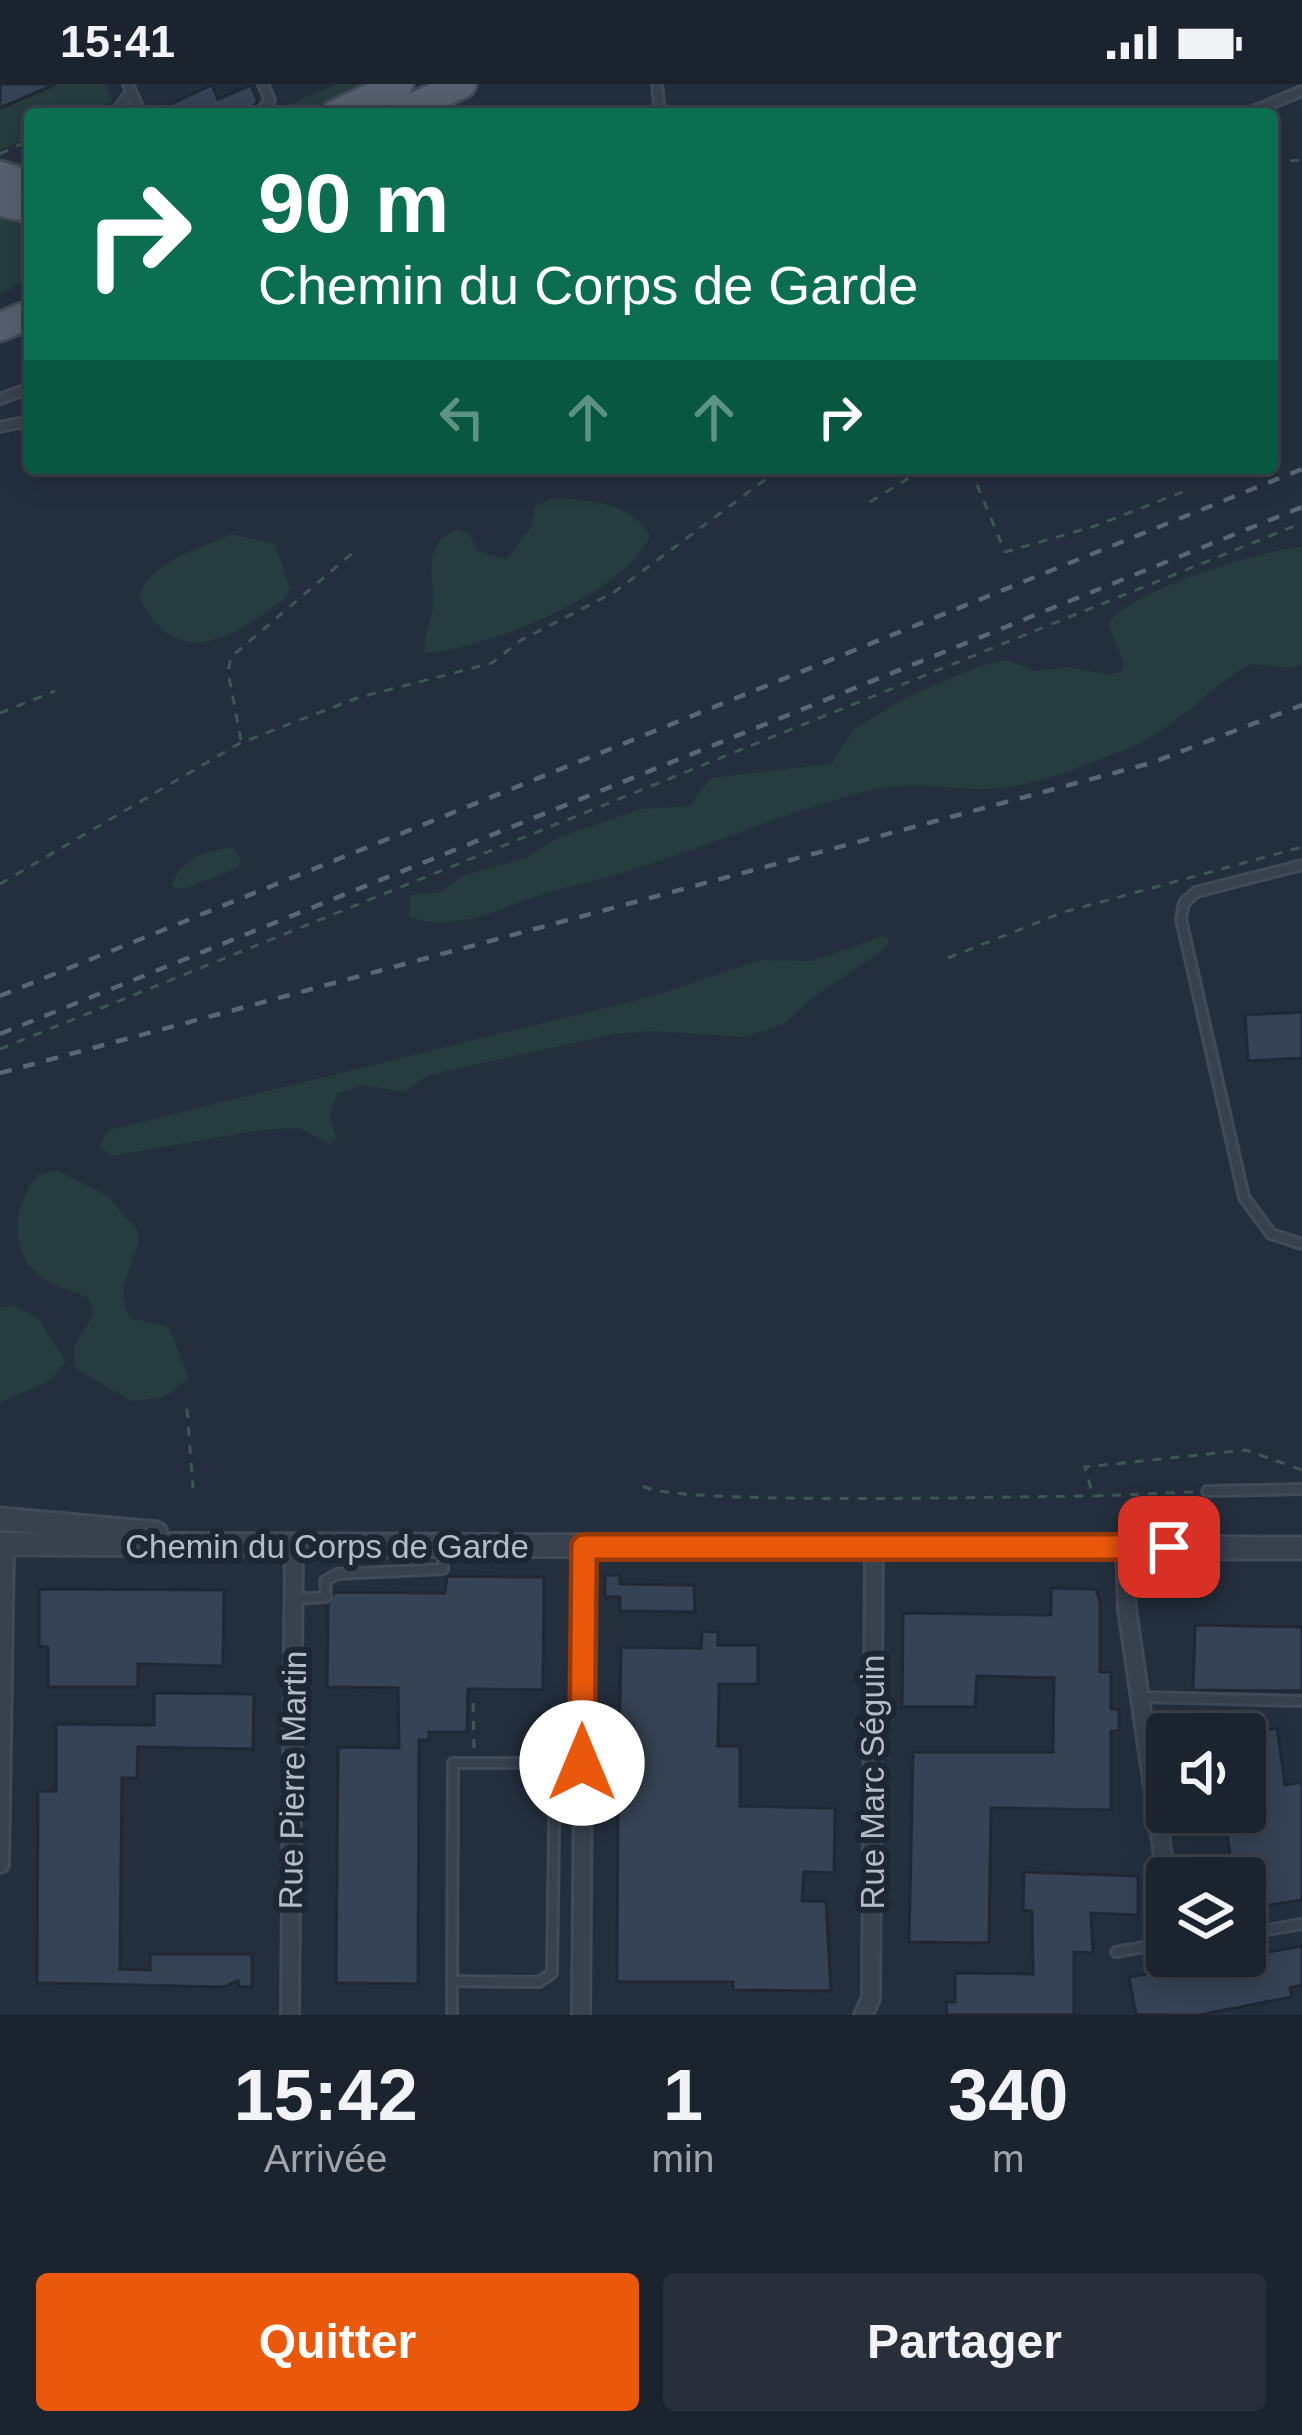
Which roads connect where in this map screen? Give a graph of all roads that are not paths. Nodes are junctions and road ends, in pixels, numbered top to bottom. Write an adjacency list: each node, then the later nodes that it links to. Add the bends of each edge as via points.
1 (399, 84): 4 (main road)
2 (466, 84): 5 (main road); 6 (main road)
3 (1302, 91): 7 (lane)
4 (349, 108)
5 (412, 108)
6 (424, 108)
7 (1261, 108)
8 (1302, 866): 9 (lane, via 1196,892 1180,919 1244,1197 1271,1234)
9 (1302, 1244)
10 (1302, 1489): 11 (lane)
11 (1207, 1491)
12 (0, 1519): 14 (street)
13 (2, 1544): 14 (street, Chemin du Corps de Garde); 26 (street)
14 (294, 1545): 15 (street, Chemin du Corps de Garde); 20 (street, Rue Pierre Martin)
15 (443, 1546): 17 (street, Chemin du Corps de Garde); 20 (lane, via 442,1569 337,1574 326,1581 326,1597)
16 (874, 1546): 17 (street, Chemin du Corps de Garde); 18 (street, Chemin du Corps de Garde); 35 (street, Rue Marc Séguin, via 871,1998)
17 (584, 1547): 24 (street)
18 (1125, 1547): 19 (street, Chemin du Corps de Garde); 21 (street)
19 (1302, 1548)
20 (294, 1599): 32 (street, Rue Pierre Martin)
21 (1141, 1697): 22 (lane); 25 (street)
22 (1302, 1701)
23 (555, 1763): 24 (lane); 31 (lane, via 552,1973 538,1982); 31 (lane, via 453,1763)
24 (582, 1763): 34 (street)
25 (1163, 1857)
26 (0, 1864)
27 (1302, 1924): 28 (lane)
28 (1266, 1930)
29 (1146, 1947): 30 (lane)
30 (1116, 1952)
31 (452, 1981): 33 (lane)
32 (290, 2015)
33 (452, 2015)
34 (581, 2015)
35 (863, 2015)

